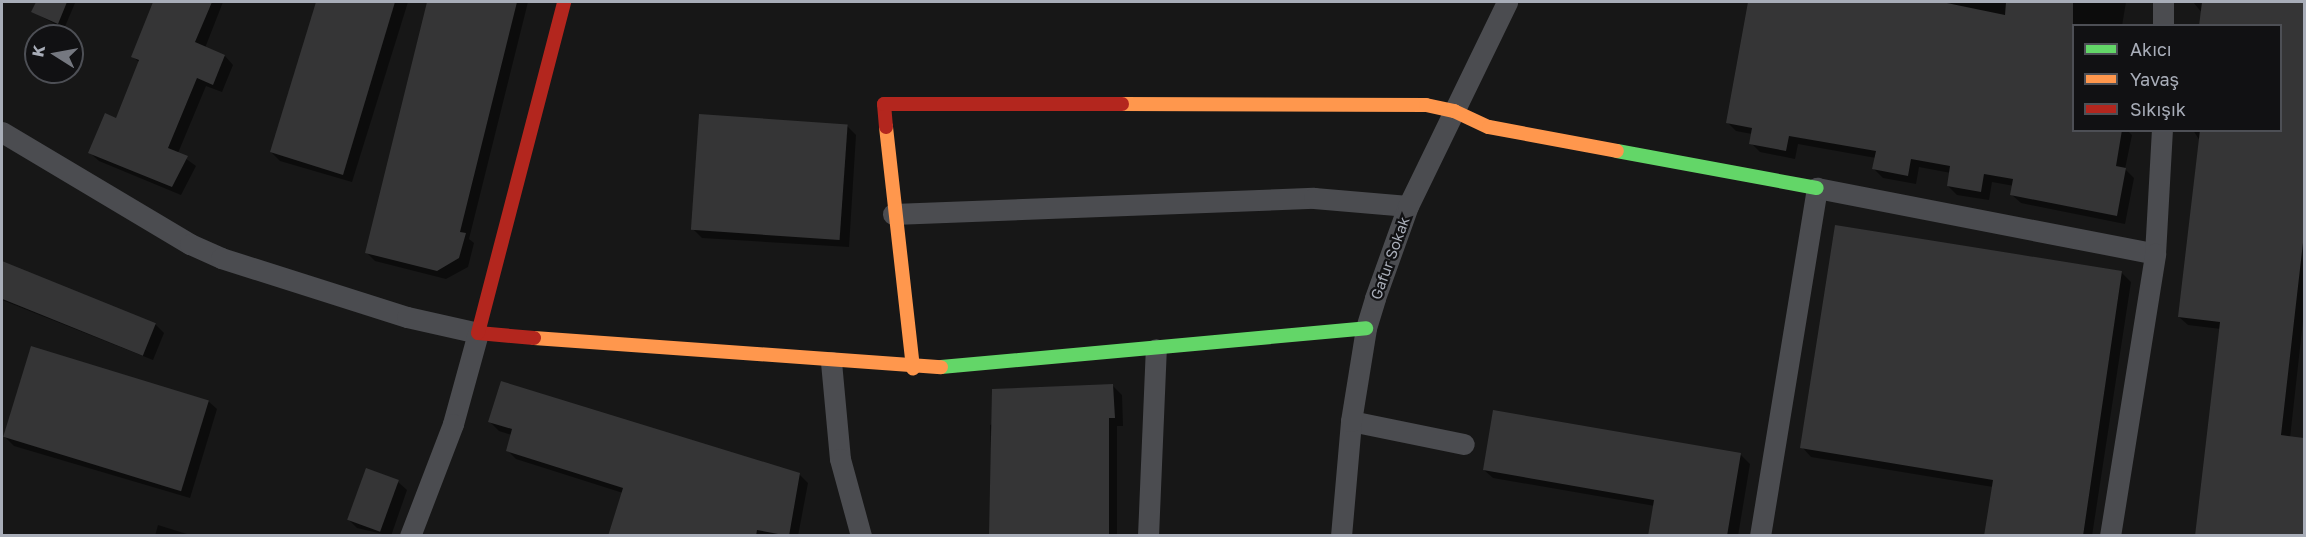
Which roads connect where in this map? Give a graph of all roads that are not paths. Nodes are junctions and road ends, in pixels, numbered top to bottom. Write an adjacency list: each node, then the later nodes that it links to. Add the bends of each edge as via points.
1 (564, 2): 13 (street)
2 (1507, 2): 5 (street, Gafur Sokak)
3 (2163, 2): 4 (street)
4 (2163, 24)
5 (1454, 111): 8 (street, via 1489,127); 9 (street, Gafur Sokak); 10 (street, via 1394,102 884,104)
6 (2, 132): 13 (street, via 220,258 396,314)
7 (2162, 132): 11 (street)
8 (1817, 188): 11 (street); 23 (street)
9 (1408, 206): 10 (street, via 1314,198); 12 (street, Gafur Sokak)
10 (892, 214): 16 (street)
11 (2156, 254): 24 (street)
12 (1366, 328): 14 (street); 17 (street, Gafur Sokak)
13 (478, 333): 15 (street); 19 (street, via 443,454)
14 (1156, 349): 16 (street, via 960,368); 21 (street)
15 (831, 362): 16 (street); 20 (street, via 840,459)
16 (913, 368)
17 (1351, 421): 18 (street); 22 (street, Gafur Sokak)
18 (1464, 444)
19 (410, 536)
20 (861, 536)
21 (1148, 536)
22 (1341, 536)
23 (1760, 536)
24 (2110, 536)

